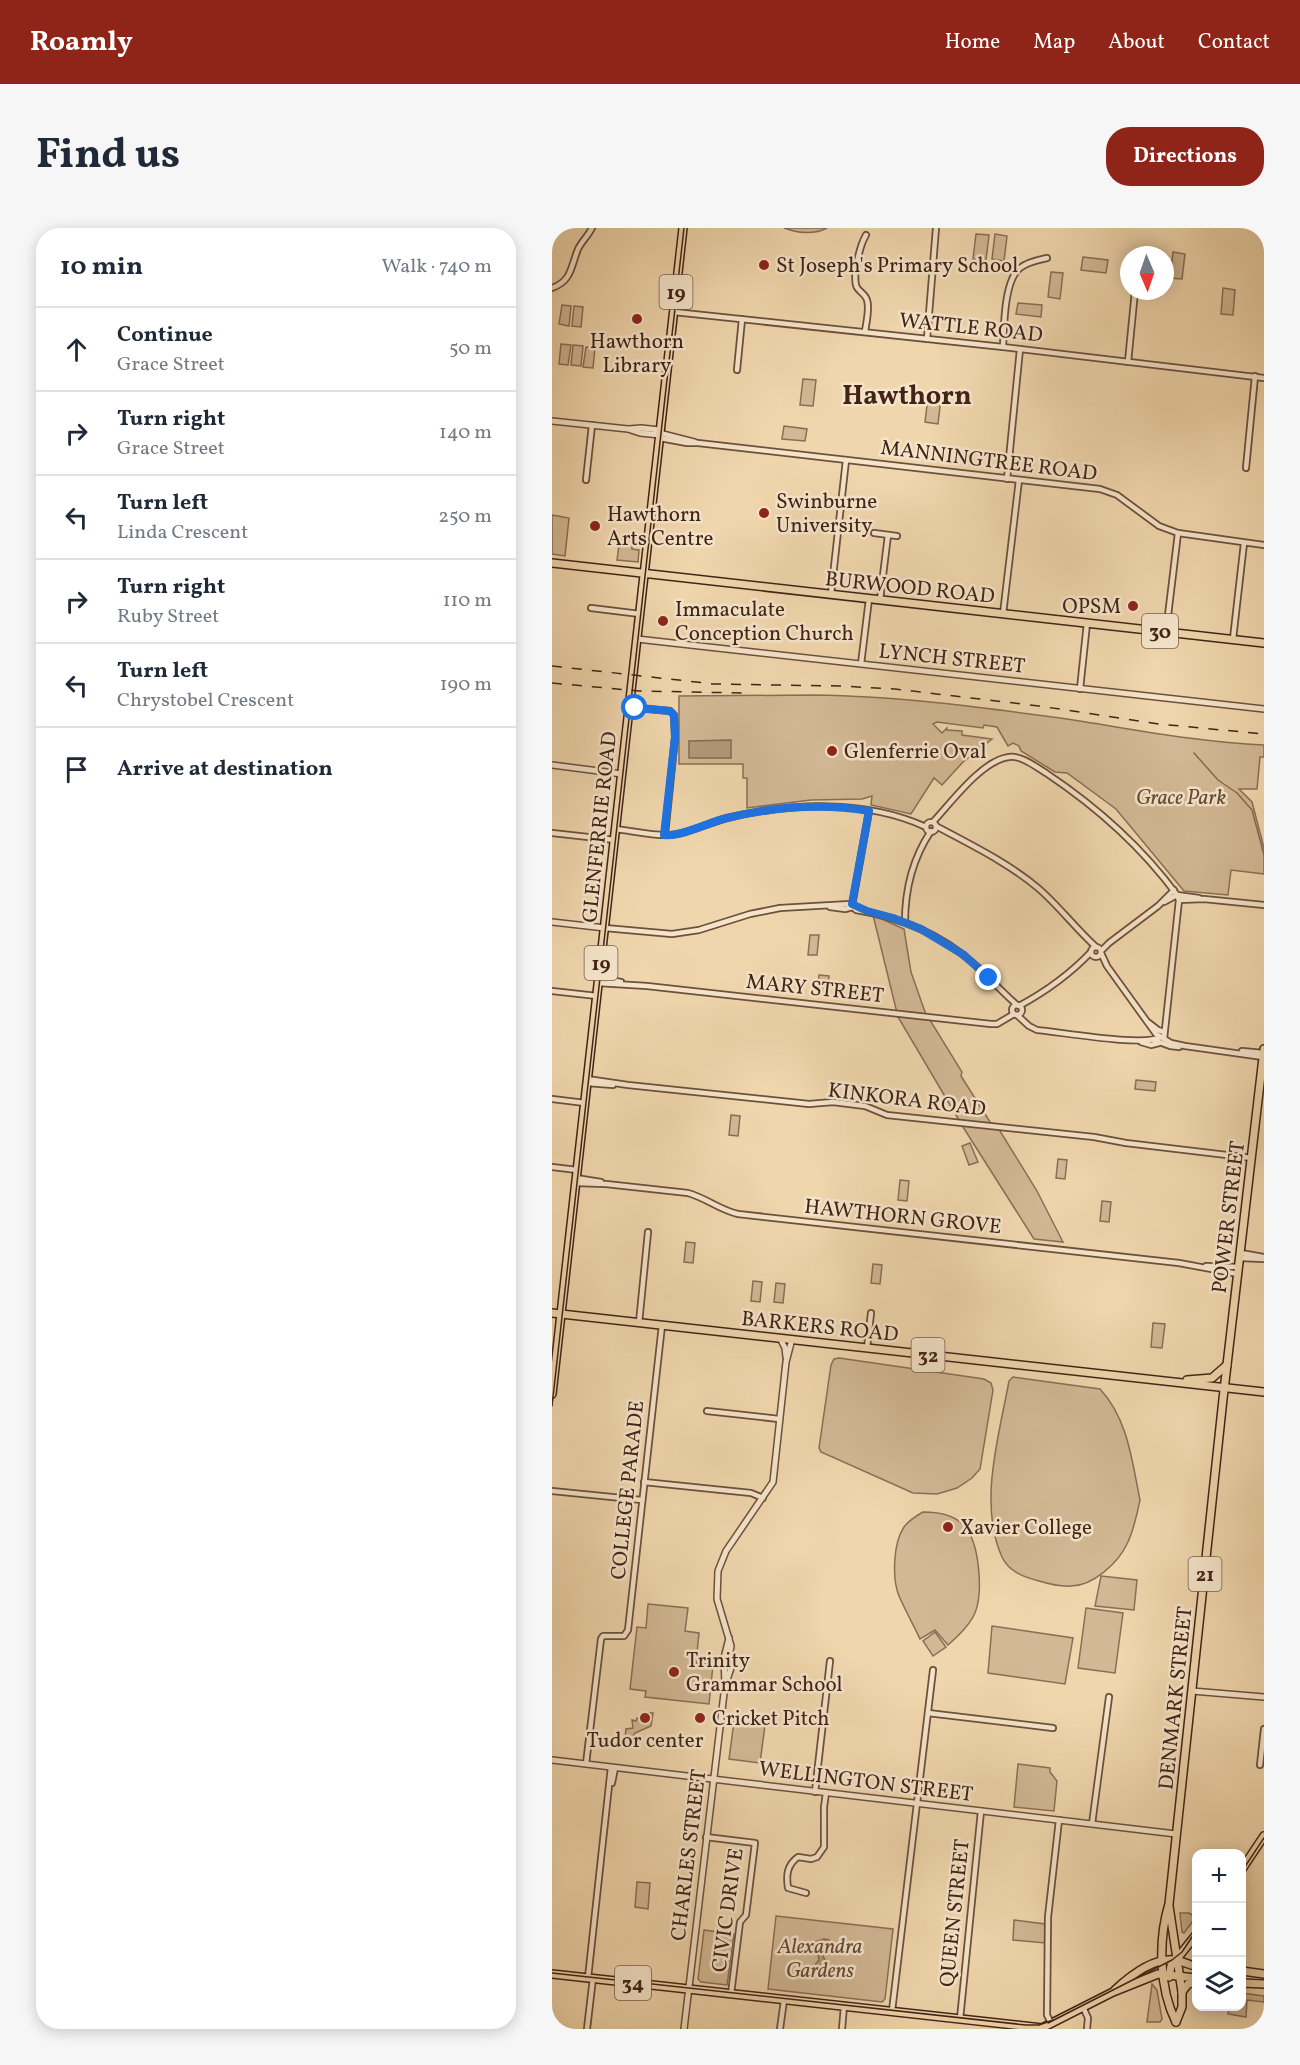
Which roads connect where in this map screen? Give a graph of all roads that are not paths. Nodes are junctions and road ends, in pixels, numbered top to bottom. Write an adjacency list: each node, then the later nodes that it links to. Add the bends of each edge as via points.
1 (592, 228): 7 (street, via 578,249 569,276)
2 (676, 228): 3 (street)
3 (683, 228): 9 (main road, GLENFERRIE ROAD / 19)
4 (936, 228): 12 (street)
5 (866, 235): 11 (street, via 855,283 867,300)
6 (1047, 258): 13 (street, via 1020,267 1011,280)
7 (552, 288)
8 (1134, 300): 15 (street)
9 (674, 312): 10 (street, WATTLE ROAD); 21 (main road, GLENFERRIE ROAD / 19)
10 (742, 319): 11 (street, WATTLE ROAD); 16 (street)
11 (865, 332): 12 (street, WATTLE ROAD)
12 (927, 339): 13 (street, WATTLE ROAD)
13 (1003, 347): 14 (street, WATTLE ROAD)
14 (1020, 349): 15 (street, WATTLE ROAD); 24 (street)
15 (1128, 362): 17 (street, WATTLE ROAD)
16 (737, 370)
17 (1255, 376): 18 (street, WATTLE ROAD); 23 (street)
18 (1264, 378)
19 (552, 421): 20 (street)
20 (592, 425): 21 (street); 25 (street)
21 (660, 434): 22 (street, MANNINGTREE ROAD, via 698,443); 34 (main road, GLENFERRIE ROAD / 19)
22 (846, 460): 24 (street, MANNINGTREE ROAD); 35 (street)
23 (1246, 468)
24 (1007, 479): 26 (street, MANNINGTREE ROAD)
25 (586, 480)
26 (1019, 480): 27 (street, MANNINGTREE ROAD, via 1100,489 1117,495 1159,526); 40 (street)
27 (1178, 532): 31 (street, MANNINGTREE ROAD); 42 (street)
28 (874, 533): 29 (street)
29 (888, 535): 30 (street); 37 (street)
30 (897, 536)
31 (1244, 543): 32 (street, MANNINGTREE ROAD); 44 (street)
32 (1264, 545)
33 (552, 563): 34 (main road, BURWOOD ROAD / 30)
34 (645, 574): 35 (main road, BURWOOD ROAD / 30); 39 (main road, GLENFERRIE ROAD / 19)
35 (831, 594): 36 (main road, BURWOOD ROAD / 30)
36 (869, 599): 37 (main road, BURWOOD ROAD / 30); 46 (street)
37 (880, 600): 40 (main road, BURWOOD ROAD / 30)
38 (591, 608): 39 (street)
39 (640, 614): 43 (main road, GLENFERRIE ROAD / 19)
40 (1003, 614): 41 (main road, BURWOOD ROAD / 30)
41 (1087, 623): 42 (main road, BURWOOD ROAD / 30); 47 (street)
42 (1166, 632): 44 (main road, BURWOOD ROAD / 30)
43 (637, 639): 46 (street, LYNCH STREET); 48 (main road, GLENFERRIE ROAD / 19)
44 (1233, 639): 45 (main road, BURWOOD ROAD / 30)
45 (1264, 643)
46 (861, 664): 47 (street, LYNCH STREET)
47 (1080, 688): 49 (street, LYNCH STREET)
48 (630, 707): 51 (main road, GLENFERRIE ROAD / 19); 56 (street, via 670,711 674,715)
49 (1264, 709)
50 (552, 765): 51 (street)
51 (622, 774): 54 (main road, GLENFERRIE ROAD / 19)
52 (869, 811): 53 (street); 56 (street, via 783,808 734,816); 59 (street)
53 (931, 827): 58 (street, via 964,786 982,771 1005,757 1021,759 1102,814 1138,847); 62 (street, via 912,873); 64 (street, via 1022,875 1058,907)
54 (616, 829): 56 (street); 57 (main road, GLENFERRIE ROAD / 19)
55 (552, 832): 57 (street)
56 (664, 835)
57 (615, 840): 63 (main road, GLENFERRIE ROAD / 19)
58 (1177, 895): 60 (street); 64 (street, MARY STREET); 69 (street)
59 (852, 905): 62 (street); 63 (street, via 765,911 684,933)
60 (1262, 906)
61 (552, 922): 63 (street)
62 (905, 922): 68 (street, via 964,955)
63 (605, 928): 65 (main road, GLENFERRIE ROAD / 19)
64 (1096, 952): 68 (street, MARY STREET); 69 (street)
65 (599, 981): 67 (main road, GLENFERRIE ROAD / 19); 68 (street, MARY STREET, via 991,1024)
66 (552, 991): 67 (street)
67 (597, 996): 71 (main road, GLENFERRIE ROAD / 19)
68 (1017, 1010): 69 (street, via 1037,1030 1151,1045)
69 (1161, 1038): 70 (street, via 1185,1046)
70 (1264, 1053): 74 (main road, POWER STREET / 21)
71 (587, 1081): 73 (main road, GLENFERRIE ROAD / 19); 74 (street, KINKORA ROAD, via 809,1104 839,1102 887,1115)
72 (552, 1099): 73 (street)
73 (585, 1103): 76 (main road, GLENFERRIE ROAD / 19)
74 (1252, 1158): 78 (main road, POWER STREET / 21)
75 (552, 1167): 76 (street, HAWTHORN GROVE)
76 (576, 1177): 80 (street, HAWTHORN GROVE, via 688,1193 738,1214); 83 (main road, GLENFERRIE ROAD / 19)
77 (648, 1232): 84 (street)
78 (1240, 1256): 79 (street); 80 (main road, POWER STREET / 21)
79 (1264, 1258)
80 (1239, 1270): 90 (main road, POWER STREET / 21)
81 (552, 1313): 83 (main road, BARKERS ROAD / 32)
82 (871, 1313): 88 (street)
83 (561, 1314): 84 (main road, BARKERS ROAD / 32); 94 (main road, GLENFERRIE ROAD / 19)
84 (639, 1323): 85 (main road, BARKERS ROAD / 32)
85 (662, 1325): 86 (main road, BARKERS ROAD / 32); 97 (street, COLLEGE PARADE)
86 (780, 1338): 87 (main road, BARKERS ROAD / 32); 89 (street, CHARLES STREET)
87 (792, 1339): 88 (main road, BARKERS ROAD / 32); 89 (street, CHARLES STREET)
88 (867, 1348): 91 (main road, BARKERS ROAD / 32)
89 (786, 1362): 96 (street, CHARLES STREET)
90 (1227, 1365): 91 (main road, via 1212,1378); 92 (main road, POWER STREET / 21)
91 (1173, 1383): 92 (main road, BARKERS ROAD / 32)
92 (1225, 1388): 93 (main road, BARKERS ROAD / 32); 103 (main road, DENMARK STREET / 21)
93 (1264, 1392)
94 (552, 1394)
95 (707, 1411): 96 (street)
96 (780, 1419): 99 (street, CHARLES STREET, via 772,1482)
97 (644, 1482): 99 (street, via 751,1493); 100 (street, COLLEGE PARADE)
98 (552, 1491): 100 (street)
99 (763, 1498): 113 (street, CHARLES STREET, via 726,1551 718,1571 717,1599 729,1638 724,1655 725,1685)
100 (642, 1500): 110 (street, COLLEGE PARADE, via 627,1632 622,1636 603,1636)
101 (830, 1660): 114 (street)
102 (933, 1670): 106 (street)
103 (1192, 1691): 105 (street); 120 (main road, DENMARK STREET / 21)
104 (1109, 1697): 119 (street)
105 (1264, 1697)
106 (928, 1713): 107 (street); 116 (street)
107 (1053, 1728)
108 (1264, 1729): 111 (street)
109 (552, 1760): 110 (street, WELLINGTON STREET)
110 (586, 1764): 112 (street, WELLINGTON STREET)
111 (1260, 1765)
112 (613, 1767): 113 (street, WELLINGTON STREET); 135 (street)
113 (713, 1780): 114 (street, WELLINGTON STREET); 122 (street, CHARLES STREET)
114 (815, 1791): 115 (street, WELLINGTON STREET)
115 (826, 1793): 116 (street, WELLINGTON STREET); 124 (street, via 824,1847 817,1857 798,1857 792,1862 787,1878 788,1888)
116 (917, 1804): 117 (street, WELLINGTON STREET); 147 (street)
117 (981, 1811): 118 (street, WELLINGTON STREET); 148 (street, QUEEN STREET)
118 (1059, 1820): 119 (street, WELLINGTON STREET); 149 (street, via 1048,1925 1047,2015)
119 (1092, 1824): 120 (street, WELLINGTON STREET)
120 (1176, 1834): 125 (main road, DENMARK STREET / 21)
121 (1264, 1836): 123 (main road)
122 (706, 1837): 140 (street, CHARLES STREET); 143 (street, CIVIC DRIVE, via 755,1843)
123 (1246, 1863)
124 (806, 1893)
125 (1168, 1904): 127 (main road, DENMARK STREET / 21); 128 (main road, DENMARK STREET / 21)
126 (1192, 1941): 127 (main road)
127 (1177, 1960): 128 (main road, 34); 129 (main road, 34); 132 (main road); 134 (main road, 21)
128 (1162, 1961): 132 (main road, 21); 141 (main road, 34, via 1136,1973)
129 (1192, 1964)
130 (1246, 1972): 133 (main road)
131 (552, 1974): 135 (main road, 34)
132 (1166, 1974): 134 (main road, 34); 141 (main road, 34); 150 (main road, 21, via 1168,2006)
133 (1264, 1974)
134 (1180, 1976): 136 (main road, 34); 142 (main road, 21)
135 (590, 1978): 140 (main road, 34); 152 (street)
136 (1192, 1979)
137 (1192, 1982): 142 (main road)
138 (1246, 1983): 139 (main road)
139 (1263, 1985)
140 (689, 1989): 143 (main road, 34); 153 (street, CHARLES STREET)
141 (1113, 1992): 146 (main road, 34)
142 (1182, 1992): 150 (main road, 21)
143 (731, 1994): 144 (main road, 34)
144 (783, 2000): 145 (main road, 34); 154 (street)
145 (844, 2006): 147 (main road, 34); 155 (street)
146 (1083, 2007): 149 (main road, 34); 156 (street)
147 (892, 2011): 148 (main road, 34)
148 (960, 2019): 151 (main road, 34)
149 (1051, 2023): 151 (main road, 34)
150 (1176, 2025)
151 (1041, 2028)
152 (587, 2029)
153 (684, 2029)
154 (780, 2029)
155 (842, 2029)
156 (1087, 2029)

